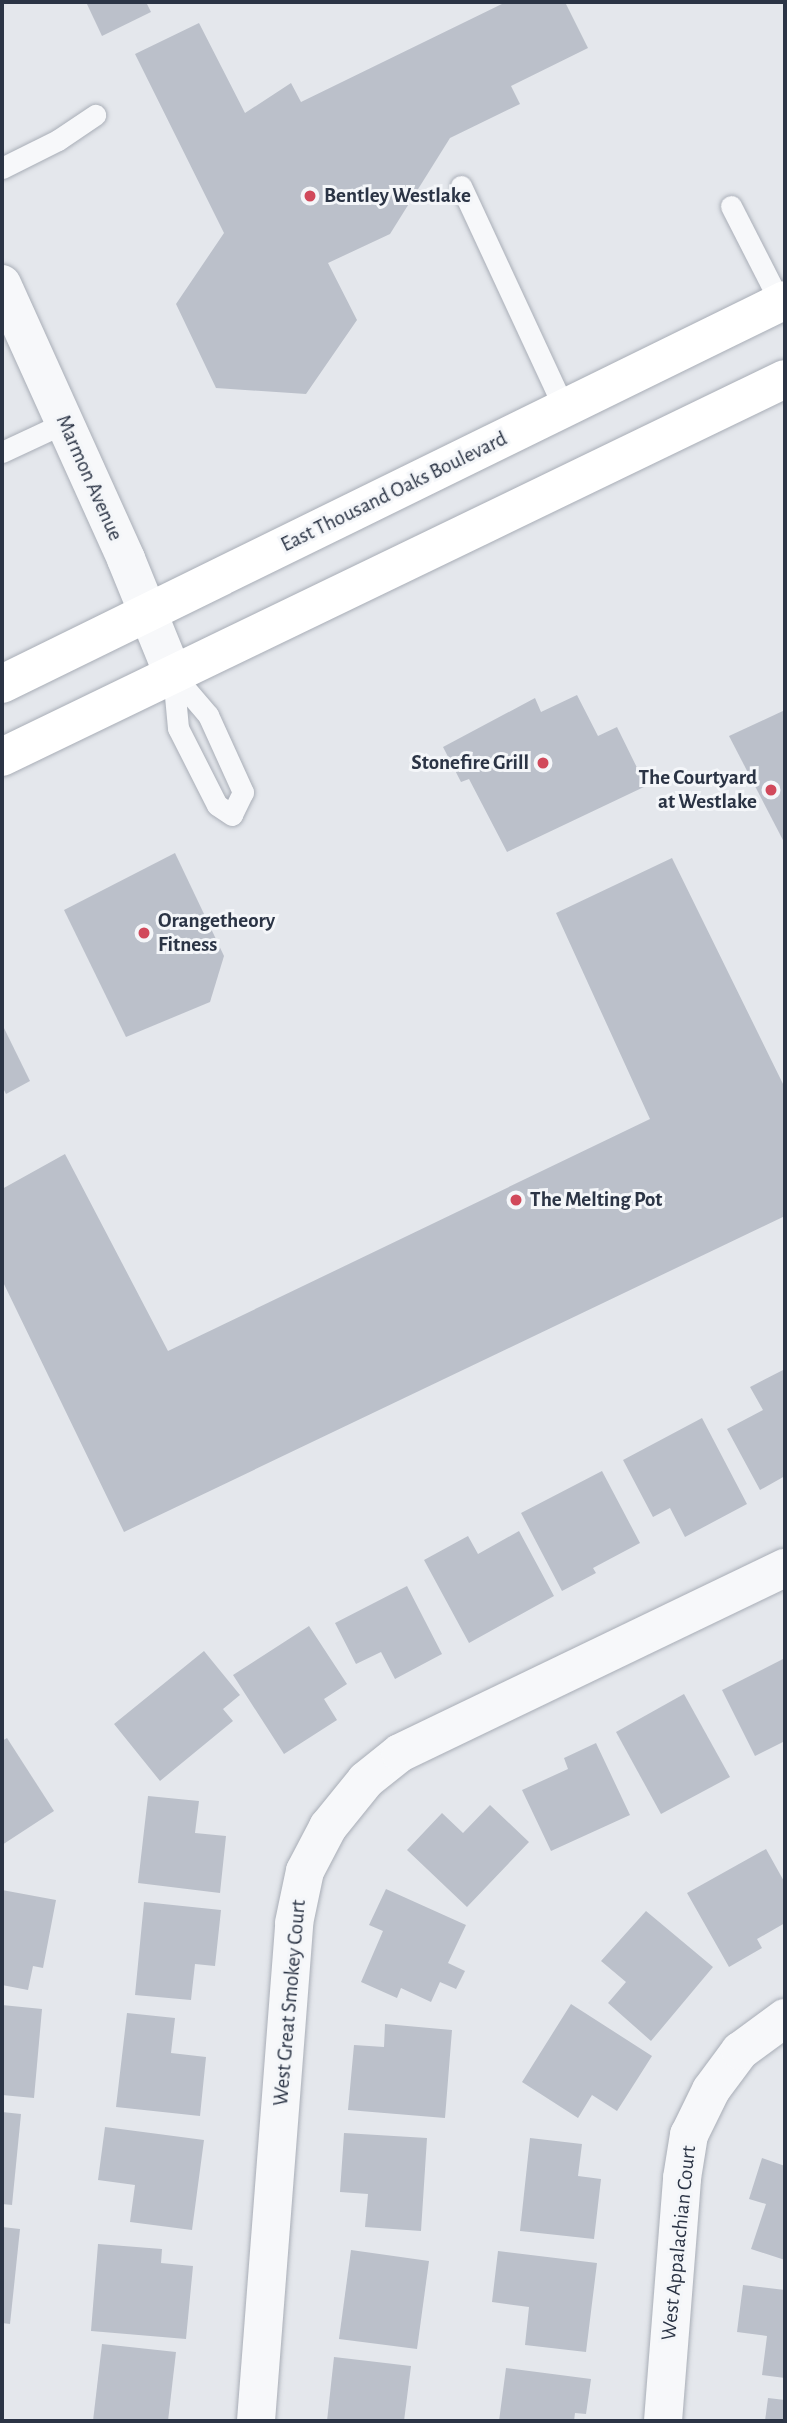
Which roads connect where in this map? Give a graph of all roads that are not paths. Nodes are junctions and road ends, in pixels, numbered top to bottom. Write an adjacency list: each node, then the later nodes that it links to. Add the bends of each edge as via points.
1 (95, 115): 2 (lane)
2 (2, 168)
3 (461, 186): 8 (lane)
4 (731, 206): 6 (lane)
5 (2, 284): 9 (street, Marmon Avenue)
6 (782, 301): 8 (main road, East Thousand Oaks Boulevard)
7 (785, 379): 12 (main road)
8 (564, 408): 11 (main road, East Thousand Oaks Boulevard)
9 (64, 422): 10 (lane); 11 (street, Marmon Avenue)
10 (2, 452)
11 (149, 613): 12 (street, Marmon Avenue); 13 (main road, East Thousand Oaks Boulevard)
12 (173, 674): 12 (lane, via 178,728 217,805 232,815 243,792 208,715); 14 (main road)
13 (2, 684)
14 (2, 757)
15 (785, 1568): 17 (street, West Great Smokey Court, via 400,1754 366,1780 328,1827 305,1871 294,1923)
16 (785, 2018): 18 (street, West Appalachian Court, via 740,2052 711,2090 689,2135)
17 (256, 2421)
18 (663, 2421)

